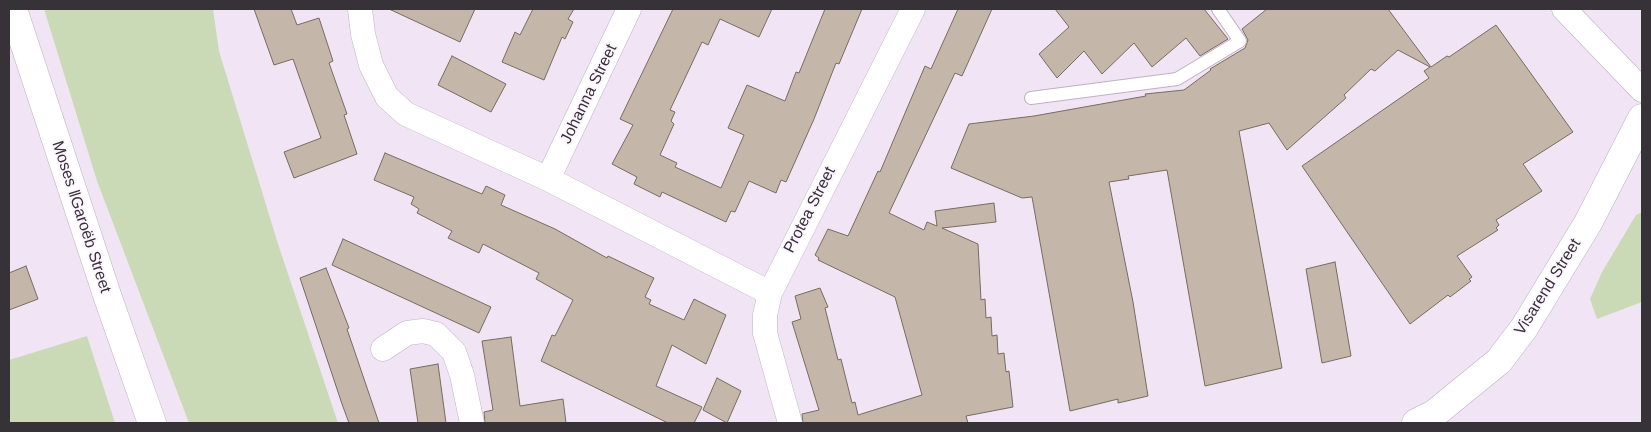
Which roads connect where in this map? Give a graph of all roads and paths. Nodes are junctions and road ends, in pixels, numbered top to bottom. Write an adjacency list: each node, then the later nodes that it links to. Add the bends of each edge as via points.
1 (13, 9): 13 (main road, Moses ǁGaroëb Street)
2 (360, 9): 10 (street, via 371,66 387,97 406,114)
3 (629, 9): 10 (street, Johanna Street)
4 (913, 9): 11 (street, Protea Street)
5 (1218, 9): 8 (lane, via 1240,41 1177,79)
6 (1564, 9): 7 (street)
7 (1642, 90)
8 (1031, 98)
9 (1642, 118): 16 (main road, Visarend Street, via 1588,223 1524,328 1499,361 1434,414)
10 (548, 179): 11 (street)
11 (770, 293): 15 (street, Protea Street, via 765,332)
12 (384, 350): 14 (street, via 407,333 423,331 436,334 454,352)
13 (152, 423)
14 (472, 423)
15 (790, 423)
16 (1416, 423)

